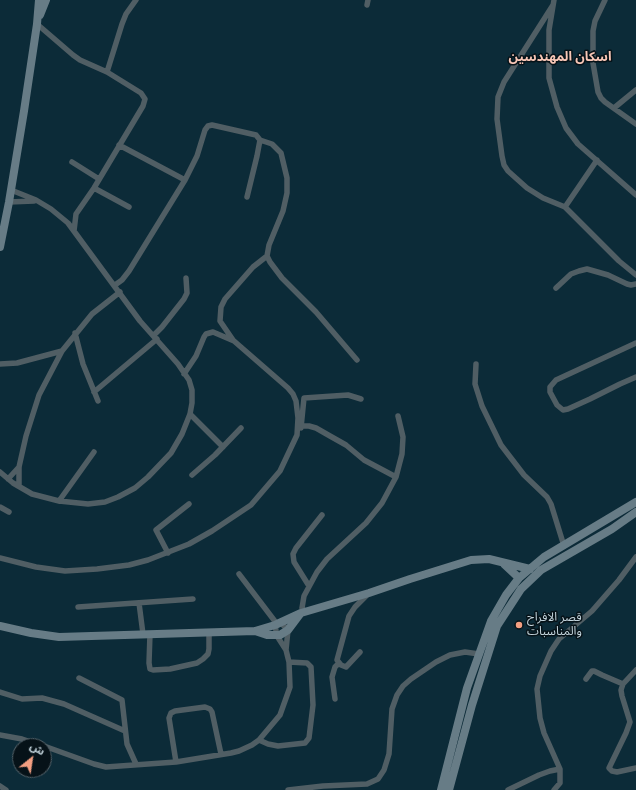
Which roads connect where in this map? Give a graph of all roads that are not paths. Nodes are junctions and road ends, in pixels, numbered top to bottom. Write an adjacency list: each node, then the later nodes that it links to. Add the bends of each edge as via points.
1 (39, 0): 6 (street)
2 (46, 0): 6 (street)
3 (136, 0): 7 (street, via 126,14)
4 (605, 0): 9 (street, via 594,26 593,63 598,92 601,98)
5 (553, 2): 13 (street, via 549,30 549,78 557,107 566,128); 24 (street, via 504,82 498,97 497,115 502,156 508,171 527,188)
6 (37, 23): 7 (street, via 76,58); 18 (street)
7 (107, 72): 12 (street, via 145,99)
8 (636, 90): 9 (street)
9 (614, 108): 10 (street)
10 (636, 124)
11 (260, 140): 16 (street, via 256,135 212,124 208,126); 20 (street); 29 (street, via 272,144 281,153 287,178 283,211 269,245)
12 (119, 145): 15 (street); 16 (street)
13 (597, 160): 19 (street); 24 (street)
14 (72, 162): 15 (street)
15 (99, 179): 17 (street)
16 (185, 180): 33 (street, via 129,271)
17 (94, 188): 23 (street); 25 (street)
18 (11, 190): 21 (street); 22 (street)
19 (636, 195)
20 (247, 198)
21 (36, 200): 22 (street); 26 (street)
22 (9, 202): 28 (street)
23 (129, 207)
24 (565, 207): 30 (street)
25 (76, 214): 26 (street); 27 (street)
26 (63, 219): 27 (street)
27 (74, 231): 33 (street)
28 (0, 247)
29 (268, 256): 38 (street, via 253,267 220,307 220,321); 41 (street, via 282,278 316,312)
30 (636, 275)
31 (186, 278): 37 (street, via 187,293 184,299)
32 (636, 284): 34 (street, via 626,284 608,275 587,270 571,274)
33 (115, 285): 35 (street)
34 (556, 288)
35 (120, 292): 36 (street, via 92,314); 37 (street, via 140,321)
36 (75, 333): 40 (street); 46 (street)
37 (155, 337): 44 (street); 46 (street)
38 (234, 341): 44 (street, via 213,332 206,334); 53 (street, via 293,394 298,418)
39 (636, 343): 45 (street, via 556,380 550,387 550,392 563,410)
40 (62, 351): 42 (street, via 17,363); 56 (street, via 39,395)
41 (357, 360)
42 (0, 364)
43 (476, 364): 71 (street, via 475,384 482,406 501,445 524,475 547,497)
44 (184, 374): 49 (street, via 192,390)
45 (636, 377)
46 (94, 392): 48 (street)
47 (362, 399): 51 (street, via 348,395 304,398)
48 (98, 401)
49 (190, 414): 54 (street); 62 (street, via 171,454 135,488 105,502 88,504)
50 (398, 416): 59 (street, via 403,437)
51 (302, 426): 53 (street); 59 (street, via 316,428 346,445 364,460)
52 (241, 428): 54 (street)
53 (297, 436): 72 (street, via 280,471 251,505 212,531)
54 (223, 446): 58 (street)
55 (94, 452): 62 (street)
56 (19, 467): 60 (street); 61 (street)
57 (0, 472): 60 (street)
58 (192, 475)
59 (396, 477): 79 (street, via 374,513 327,559)
60 (8, 479): 61 (street)
61 (19, 486): 62 (street, via 32,494)
62 (59, 501)
63 (636, 502): 69 (street)
64 (189, 504): 72 (street, via 156,530)
65 (0, 507): 66 (street)
66 (9, 512)
67 (636, 512): 70 (street)
68 (322, 515): 79 (street, via 293,554 294,562)
69 (592, 528): 70 (street); 71 (street)
70 (598, 537): 114 (street, via 541,570 529,580 497,626)
71 (564, 546): 76 (street, via 544,557)
72 (168, 553): 74 (street, via 129,565 65,571)
73 (636, 557): 112 (street, via 592,611 559,639 551,650 540,676 537,689 540,718)
74 (0, 558)
75 (503, 563): 76 (street); 78 (street); 80 (street, via 489,559 470,560)
76 (530, 569): 78 (street)
77 (239, 574): 85 (street)
78 (519, 578): 94 (street, via 491,621)
79 (309, 586): 84 (street, via 302,601)
80 (369, 593): 84 (street); 96 (street, via 349,616 336,657)
81 (193, 598): 82 (street)
82 (139, 603): 83 (street); 90 (street)
83 (78, 607)
84 (303, 612): 85 (street); 87 (street)
85 (277, 624): 87 (street); 88 (street); 91 (street)
86 (0, 626): 90 (street, via 59,637)
87 (288, 630): 91 (street); 92 (street)
88 (255, 631): 89 (street); 91 (street)
89 (209, 633): 90 (street); 90 (street, via 208,654 197,663 153,670 150,669)
90 (146, 634)
91 (277, 636): 92 (street)
92 (286, 650): 95 (street)
93 (360, 652): 96 (street, via 346,667)
94 (479, 654): 114 (street, via 463,703); 116 (street, via 465,652 450,655 403,686 392,709 389,754 378,779 367,784)
95 (289, 662): 106 (street, via 290,687 286,702 280,716); 106 (street, via 307,663 311,667 313,705 308,741 278,746)
96 (339, 663): 102 (street, via 332,677)
97 (636, 670): 100 (street)
98 (79, 678): 103 (street, via 122,700)
99 (586, 679): 100 (street, via 594,671)
100 (623, 684): 111 (street, via 622,696 630,722 609,768 617,772)
101 (0, 692): 103 (street, via 22,699 42,698 64,704)
102 (335, 699)
103 (125, 731): 110 (street, via 128,748)
104 (0, 735): 105 (street)
105 (16, 738)
106 (259, 740): 108 (street, via 239,751)
107 (52, 749): 110 (street, via 100,766)
108 (221, 754): 109 (street); 109 (street, via 210,709 206,707 175,711 169,718)
109 (176, 762): 110 (street)
110 (136, 764)
111 (636, 768)
112 (560, 769): 117 (street, via 539,775); 118 (street, via 561,781)
113 (0, 786): 115 (street)
114 (445, 789)
115 (6, 790)
116 (288, 790)
117 (508, 790)
118 (554, 790)

